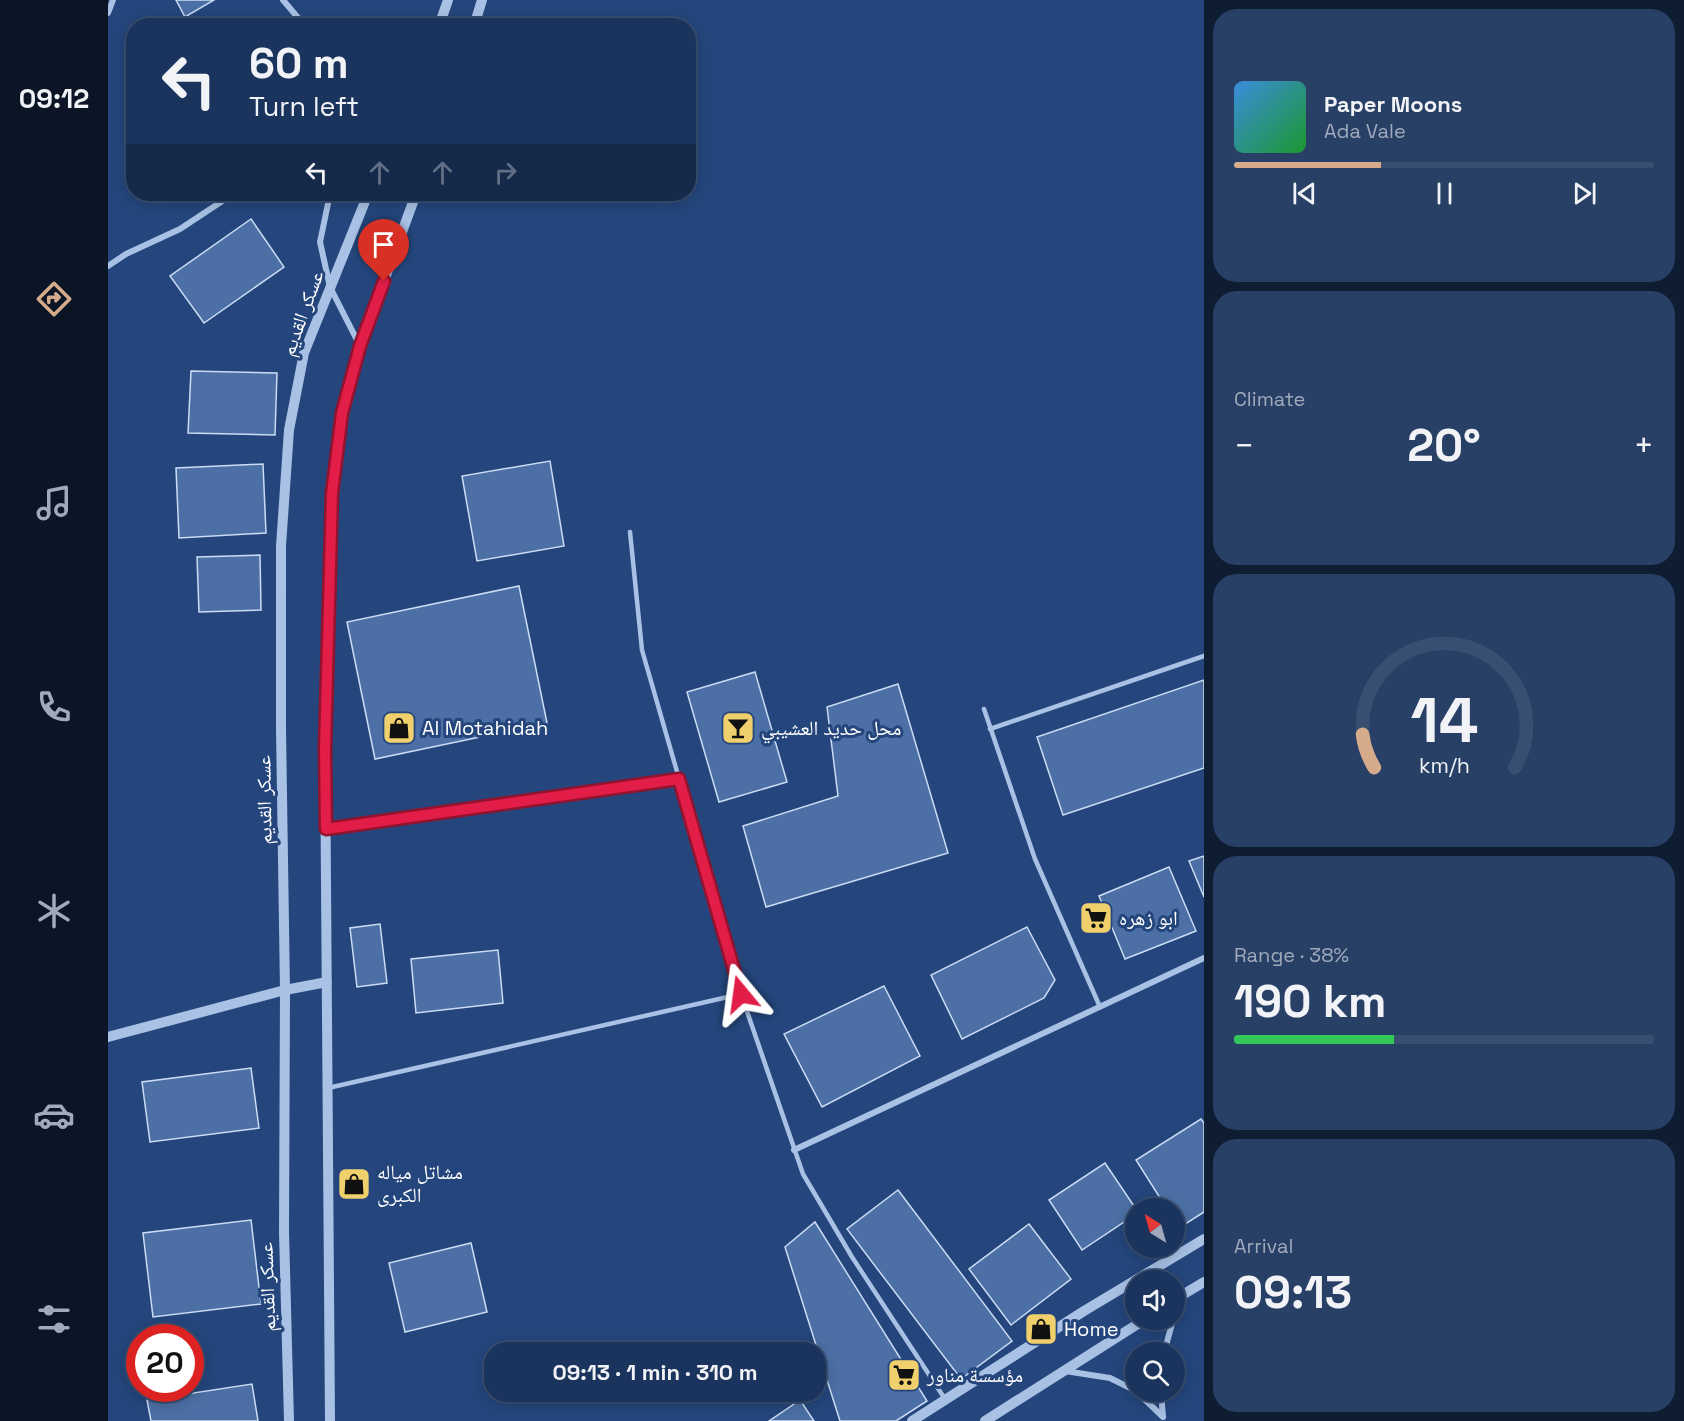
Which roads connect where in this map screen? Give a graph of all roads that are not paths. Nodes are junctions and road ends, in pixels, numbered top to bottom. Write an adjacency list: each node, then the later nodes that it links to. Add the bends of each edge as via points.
1 (113, 0): 5 (street)
2 (283, 0): 6 (street)
3 (448, 0): 7 (street)
4 (482, 0): 8 (street)
5 (108, 13)
6 (298, 18)
7 (442, 18)
8 (476, 18)
9 (222, 201): 13 (street, via 180,229)
10 (329, 201): 14 (street, via 320,242)
11 (365, 201): 14 (street, عسكر القديم)
12 (413, 201): 15 (street)
13 (108, 266)
14 (330, 286): 15 (street); 24 (street, عسكر القديم, via 304,353 289,430 281,546)
15 (360, 346): 21 (street, via 342,413 332,493)
16 (630, 532): 20 (lane, via 642,650)
17 (1204, 656): 19 (lane)
18 (984, 709): 19 (lane)
19 (990, 729): 26 (lane, via 1035,859)
20 (679, 779): 21 (lane); 25 (lane)
21 (326, 829): 23 (street)
22 (1204, 958): 26 (street)
23 (327, 982): 24 (street); 28 (street)
24 (285, 990): 27 (street); 40 (street, عسكر القديم, via 284,1232)
25 (741, 994): 28 (lane); 29 (lane)
26 (1100, 1007): 29 (street)
27 (108, 1037)
28 (328, 1089): 41 (street)
29 (794, 1150): 36 (lane, via 803,1174 852,1257)
30 (1204, 1239): 36 (street)
31 (1204, 1282): 32 (street)
32 (1185, 1294)
33 (1129, 1330): 34 (street)
34 (1065, 1371): 35 (street, via 1110,1378); 43 (street)
35 (1125, 1386)
36 (945, 1400): 42 (street)
37 (1147, 1402): 39 (street)
38 (1162, 1402): 39 (street)
39 (1163, 1419)
40 (289, 1421)
41 (330, 1421)
42 (912, 1421)
43 (985, 1421)

